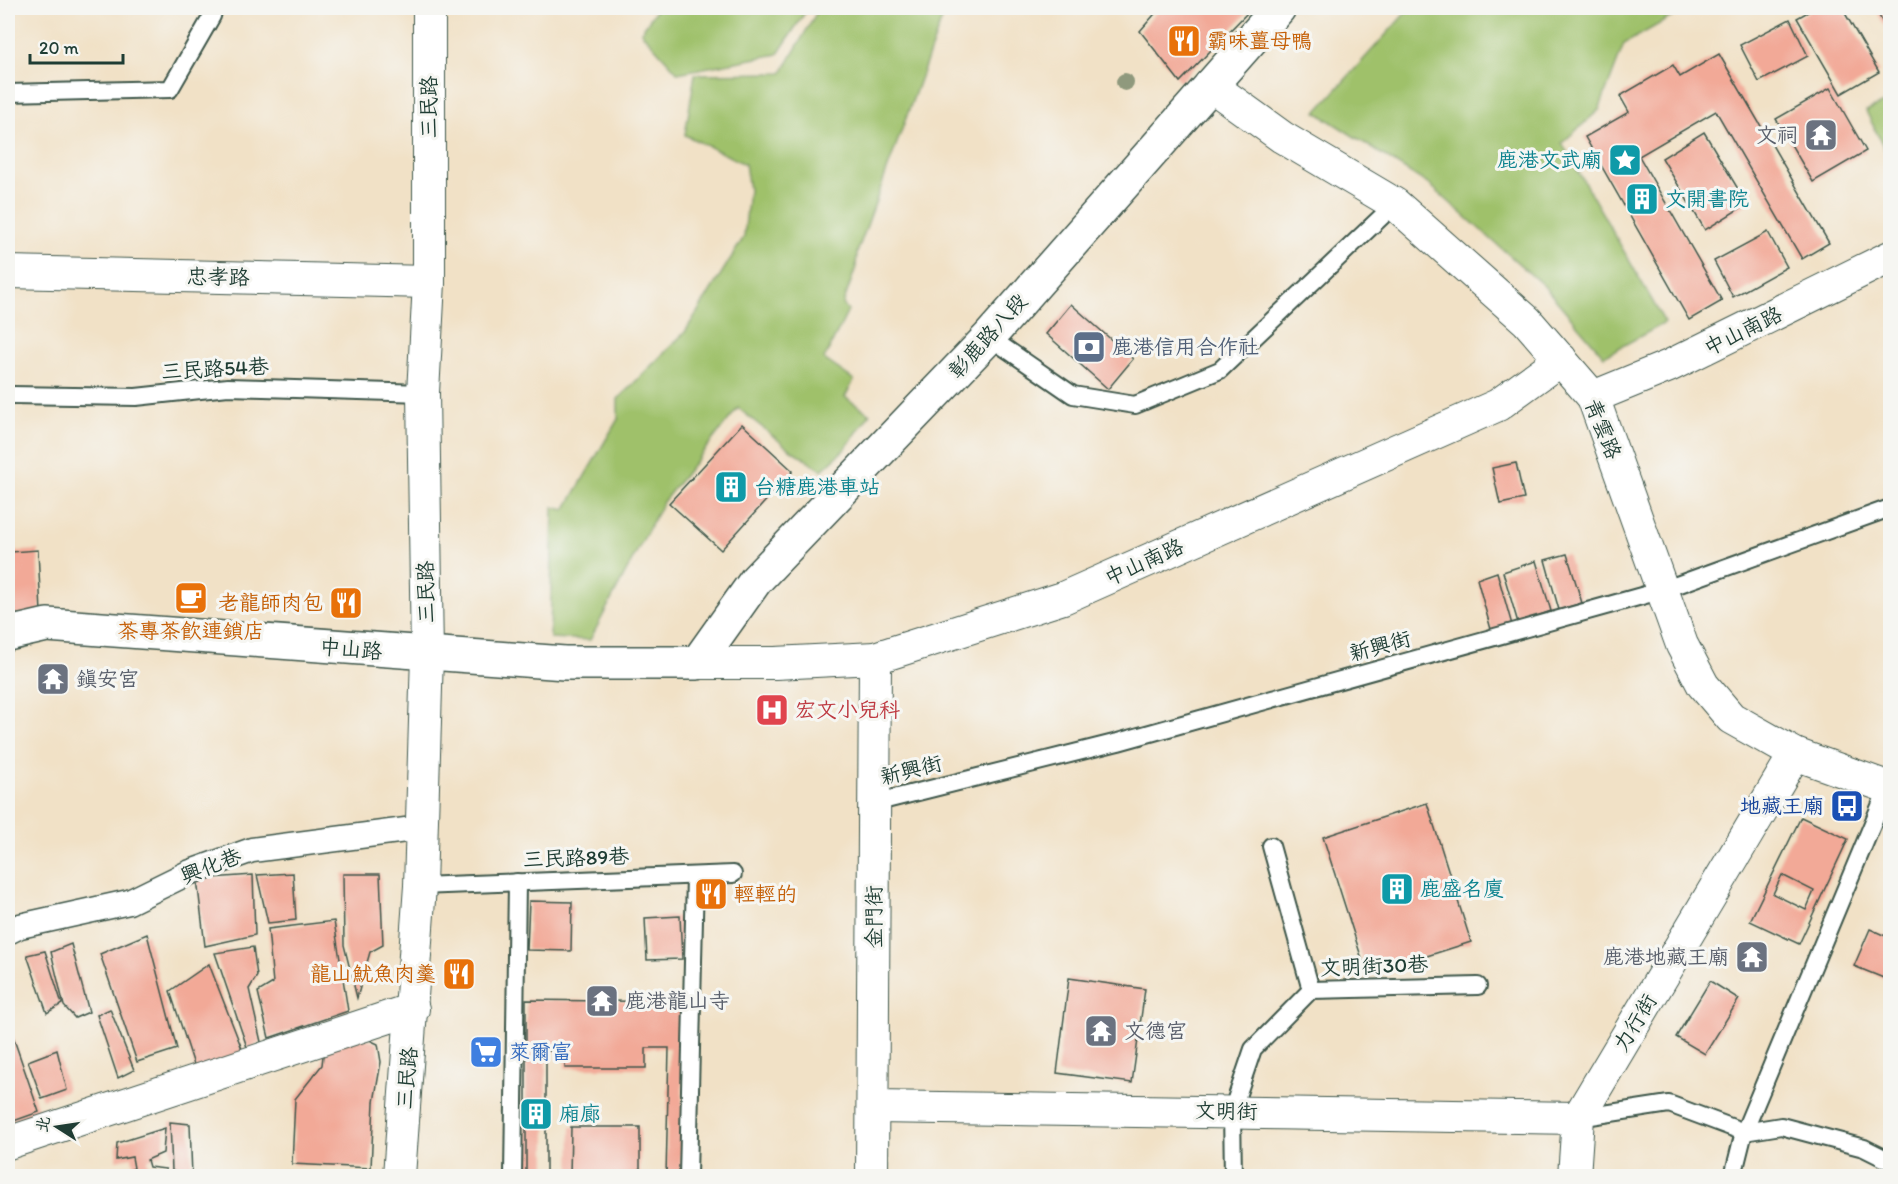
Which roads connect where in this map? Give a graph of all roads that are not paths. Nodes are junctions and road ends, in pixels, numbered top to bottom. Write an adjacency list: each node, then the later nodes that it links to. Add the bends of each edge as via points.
1 (214, 8): 5 (lane, via 170,89)
2 (429, 8): 9 (street, 三民路)
3 (1279, 8): 4 (street, 彰鹿路八段)
4 (1209, 85): 6 (street, 青雲路, via 1281,137); 10 (street, 彰鹿路八段)
5 (8, 93)
6 (1395, 204): 10 (lane, via 1220,370 1135,405 1073,395); 11 (street, 青雲路, via 1527,321)
7 (1890, 257): 14 (street, 中山南路, via 1669,366)
8 (8, 272): 9 (street, 忠孝路)
9 (429, 282): 12 (street, 三民路)
10 (989, 337): 20 (street, 彰鹿路八段, via 756,580)
11 (1561, 359): 14 (street, 青雲路); 19 (street, 中山南路, via 1498,405 1062,598)
12 (423, 393): 13 (lane, 三民路54巷, via 228,387 136,397); 18 (street, 三民路)
13 (11, 396)
14 (1593, 397): 16 (street, 青雲路)
15 (1890, 508): 16 (lane, 新興街)
16 (1663, 590): 21 (street, 青雲路, via 1682,645 1703,685 1731,718); 23 (lane, 新興街, via 1118,742)
17 (8, 634): 18 (street, 中山路, via 47,625)
18 (427, 655): 20 (street, 中山路, via 565,663); 24 (street, 三民路)
19 (875, 658): 20 (street, 中山南路); 23 (street, 金門街)
20 (696, 663)
21 (1795, 754): 22 (street, 青雲路); 36 (street, 力行街)
22 (1889, 788): 37 (lane)
23 (874, 803): 34 (street, 金門街)
24 (421, 828): 29 (street, 三民路); 30 (street, 興化巷, via 252,850 188,873 129,902)
25 (1271, 846): 32 (lane)
26 (733, 874): 27 (lane, 三民路89巷)
27 (695, 876): 28 (lane, 三民路89巷); 42 (lane)
28 (517, 882): 29 (lane, 三民路89巷); 41 (lane)
29 (420, 886): 33 (street, 三民路)
30 (8, 932)
31 (1478, 986): 32 (lane, 文明街30巷)
32 (1311, 990): 35 (lane, 文明街30巷, via 1253,1049)
33 (413, 1009): 38 (street); 40 (street, 三民路)
34 (874, 1107): 35 (street, 文明街); 43 (street, 金門街)
35 (1232, 1112): 36 (street, 文明街); 44 (lane, 文明街30巷)
36 (1578, 1118): 37 (lane, via 1669,1104); 45 (street, 力行街)
37 (1744, 1132): 39 (lane, via 1781,1126 1864,1148); 46 (lane)
38 (8, 1143)
39 (1890, 1161)
40 (399, 1176)
41 (513, 1176)
42 (688, 1176)
43 (872, 1176)
44 (1233, 1176)
45 (1574, 1176)
46 (1733, 1176)

